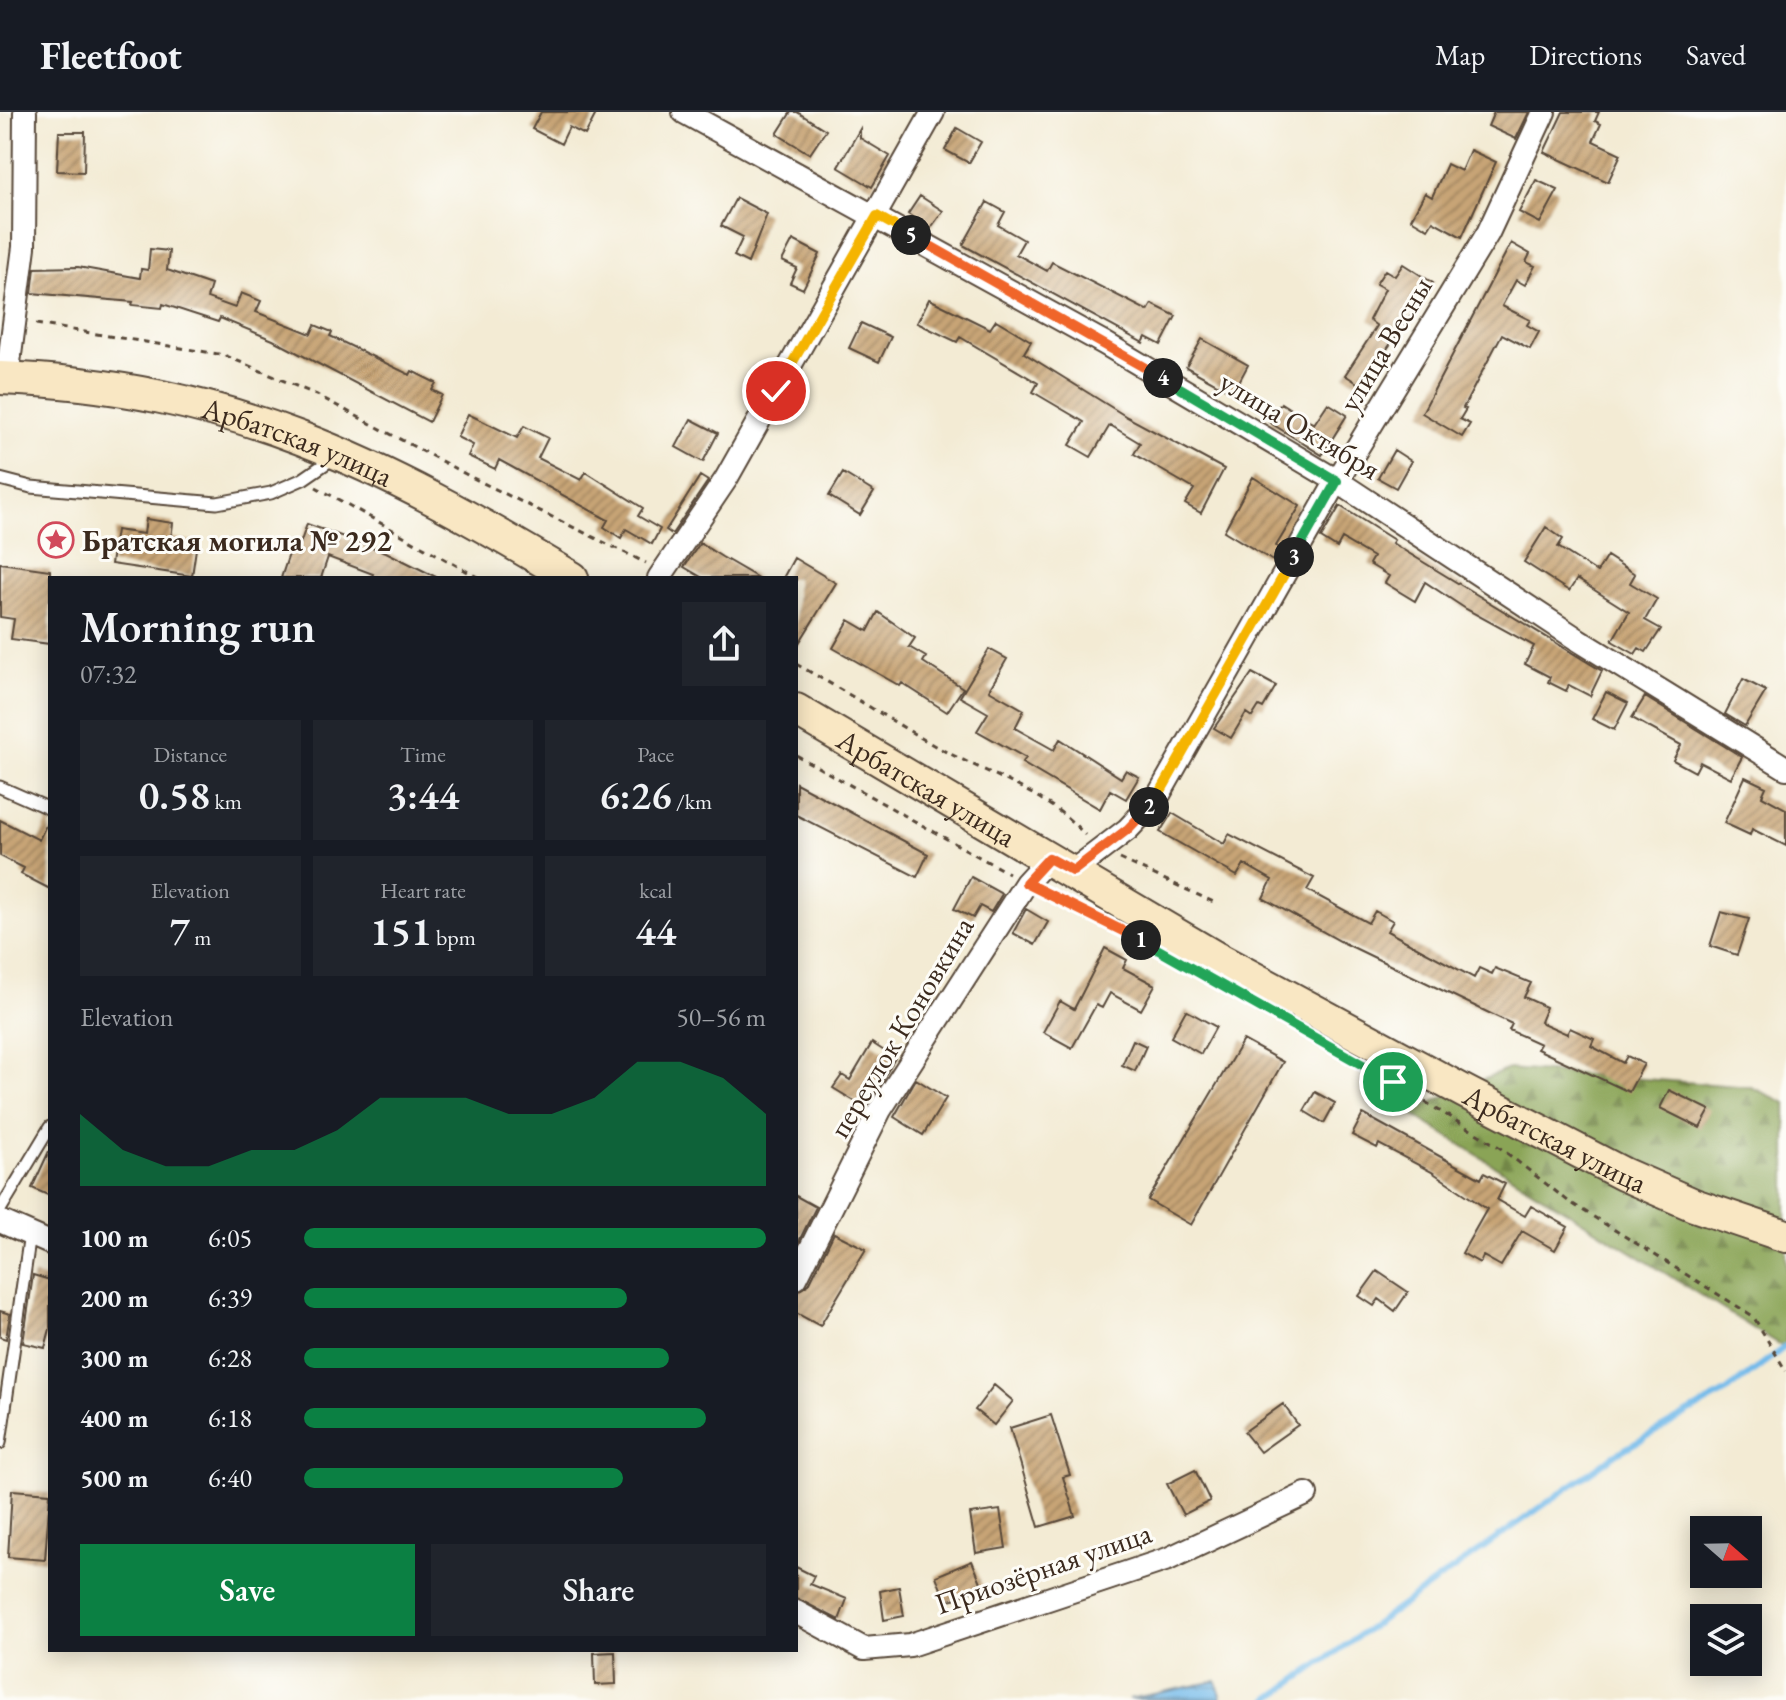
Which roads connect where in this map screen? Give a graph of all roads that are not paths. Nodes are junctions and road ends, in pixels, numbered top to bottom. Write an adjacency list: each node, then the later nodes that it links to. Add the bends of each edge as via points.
1 (25, 112): 6 (street, via 24,247)
2 (684, 112): 5 (street, улица Октября)
3 (933, 112): 5 (street)
4 (1544, 112): 9 (street, улица Весны, via 1488,233)
5 (877, 216): 9 (street, улица Октября); 10 (street, via 726,479)
6 (4, 378): 7 (main road, Арбатская улица, via 198,404 263,422)
7 (340, 453): 8 (lane, via 271,493 217,503 31,487); 11 (main road, Арбатская улица, via 454,507)
8 (0, 479)
9 (1337, 481): 13 (street, улица Октября); 16 (street, улица Весны, via 1157,798 1100,851)
10 (661, 575)
11 (569, 576)
12 (798, 711): 16 (main road, Арбатская улица)
13 (1786, 768)
14 (0, 787): 15 (lane)
15 (48, 808)
16 (1061, 864): 20 (main road, Арбатская улица, via 1214,957 1623,1174); 22 (street, переулок Коновкина, via 1026,883 880,1110)
17 (48, 1130): 18 (lane)
18 (0, 1210)
19 (0, 1221): 21 (street)
20 (1786, 1236)
21 (40, 1238): 23 (lane)
22 (798, 1274)
23 (0, 1443)
24 (1306, 1494): 25 (street, Приозёрная улица, via 1168,1559 910,1645 864,1649)
25 (798, 1613)

